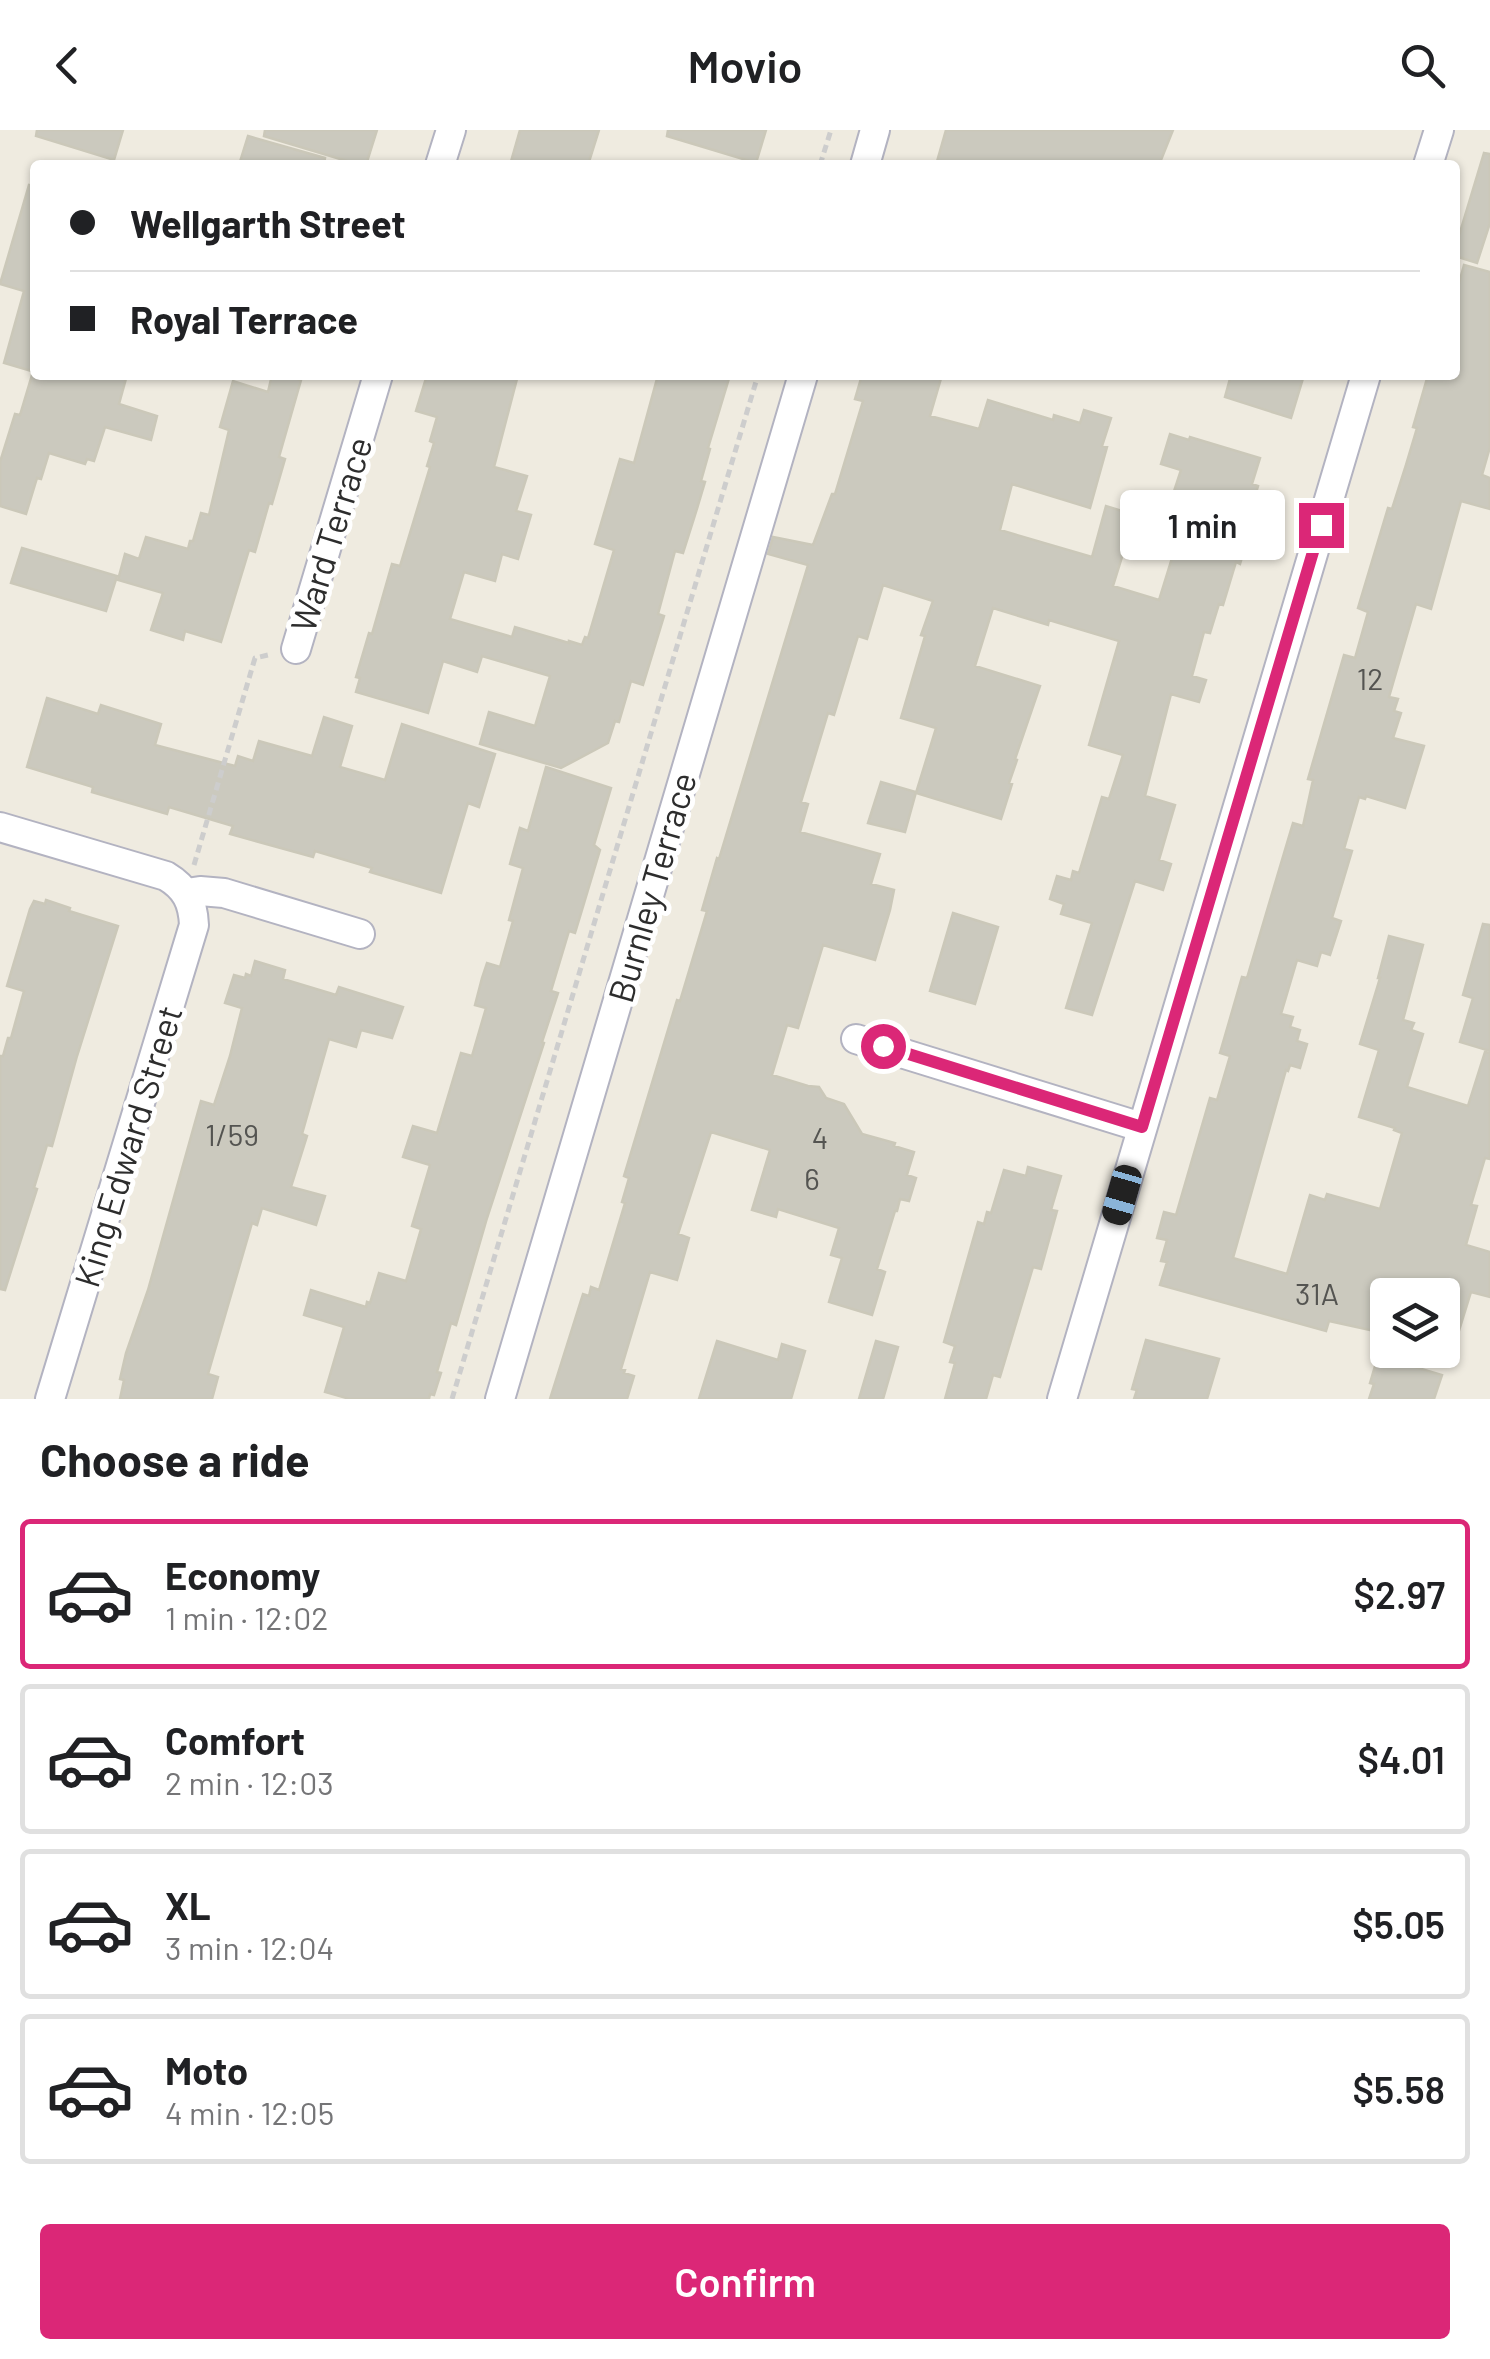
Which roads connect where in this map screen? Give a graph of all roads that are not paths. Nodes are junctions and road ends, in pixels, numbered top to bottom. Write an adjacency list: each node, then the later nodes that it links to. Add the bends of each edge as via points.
1 (451, 130): 4 (street)
2 (875, 130): 5 (street)
3 (1438, 130): 6 (street)
4 (442, 160)
5 (866, 160)
6 (1429, 160)
7 (377, 380): 10 (street, Ward Terrace)
8 (801, 380): 17 (street, Burnley Terrace)
9 (1365, 380): 15 (street)
10 (296, 649)
11 (0, 827): 12 (street, via 166,876)
12 (187, 893): 13 (street, via 224,894); 16 (street, King Edward Street, via 194,925)
13 (360, 934)
14 (856, 1039): 15 (street)
15 (1142, 1127): 18 (street)
16 (50, 1399)
17 (500, 1399)
18 (1062, 1399)

